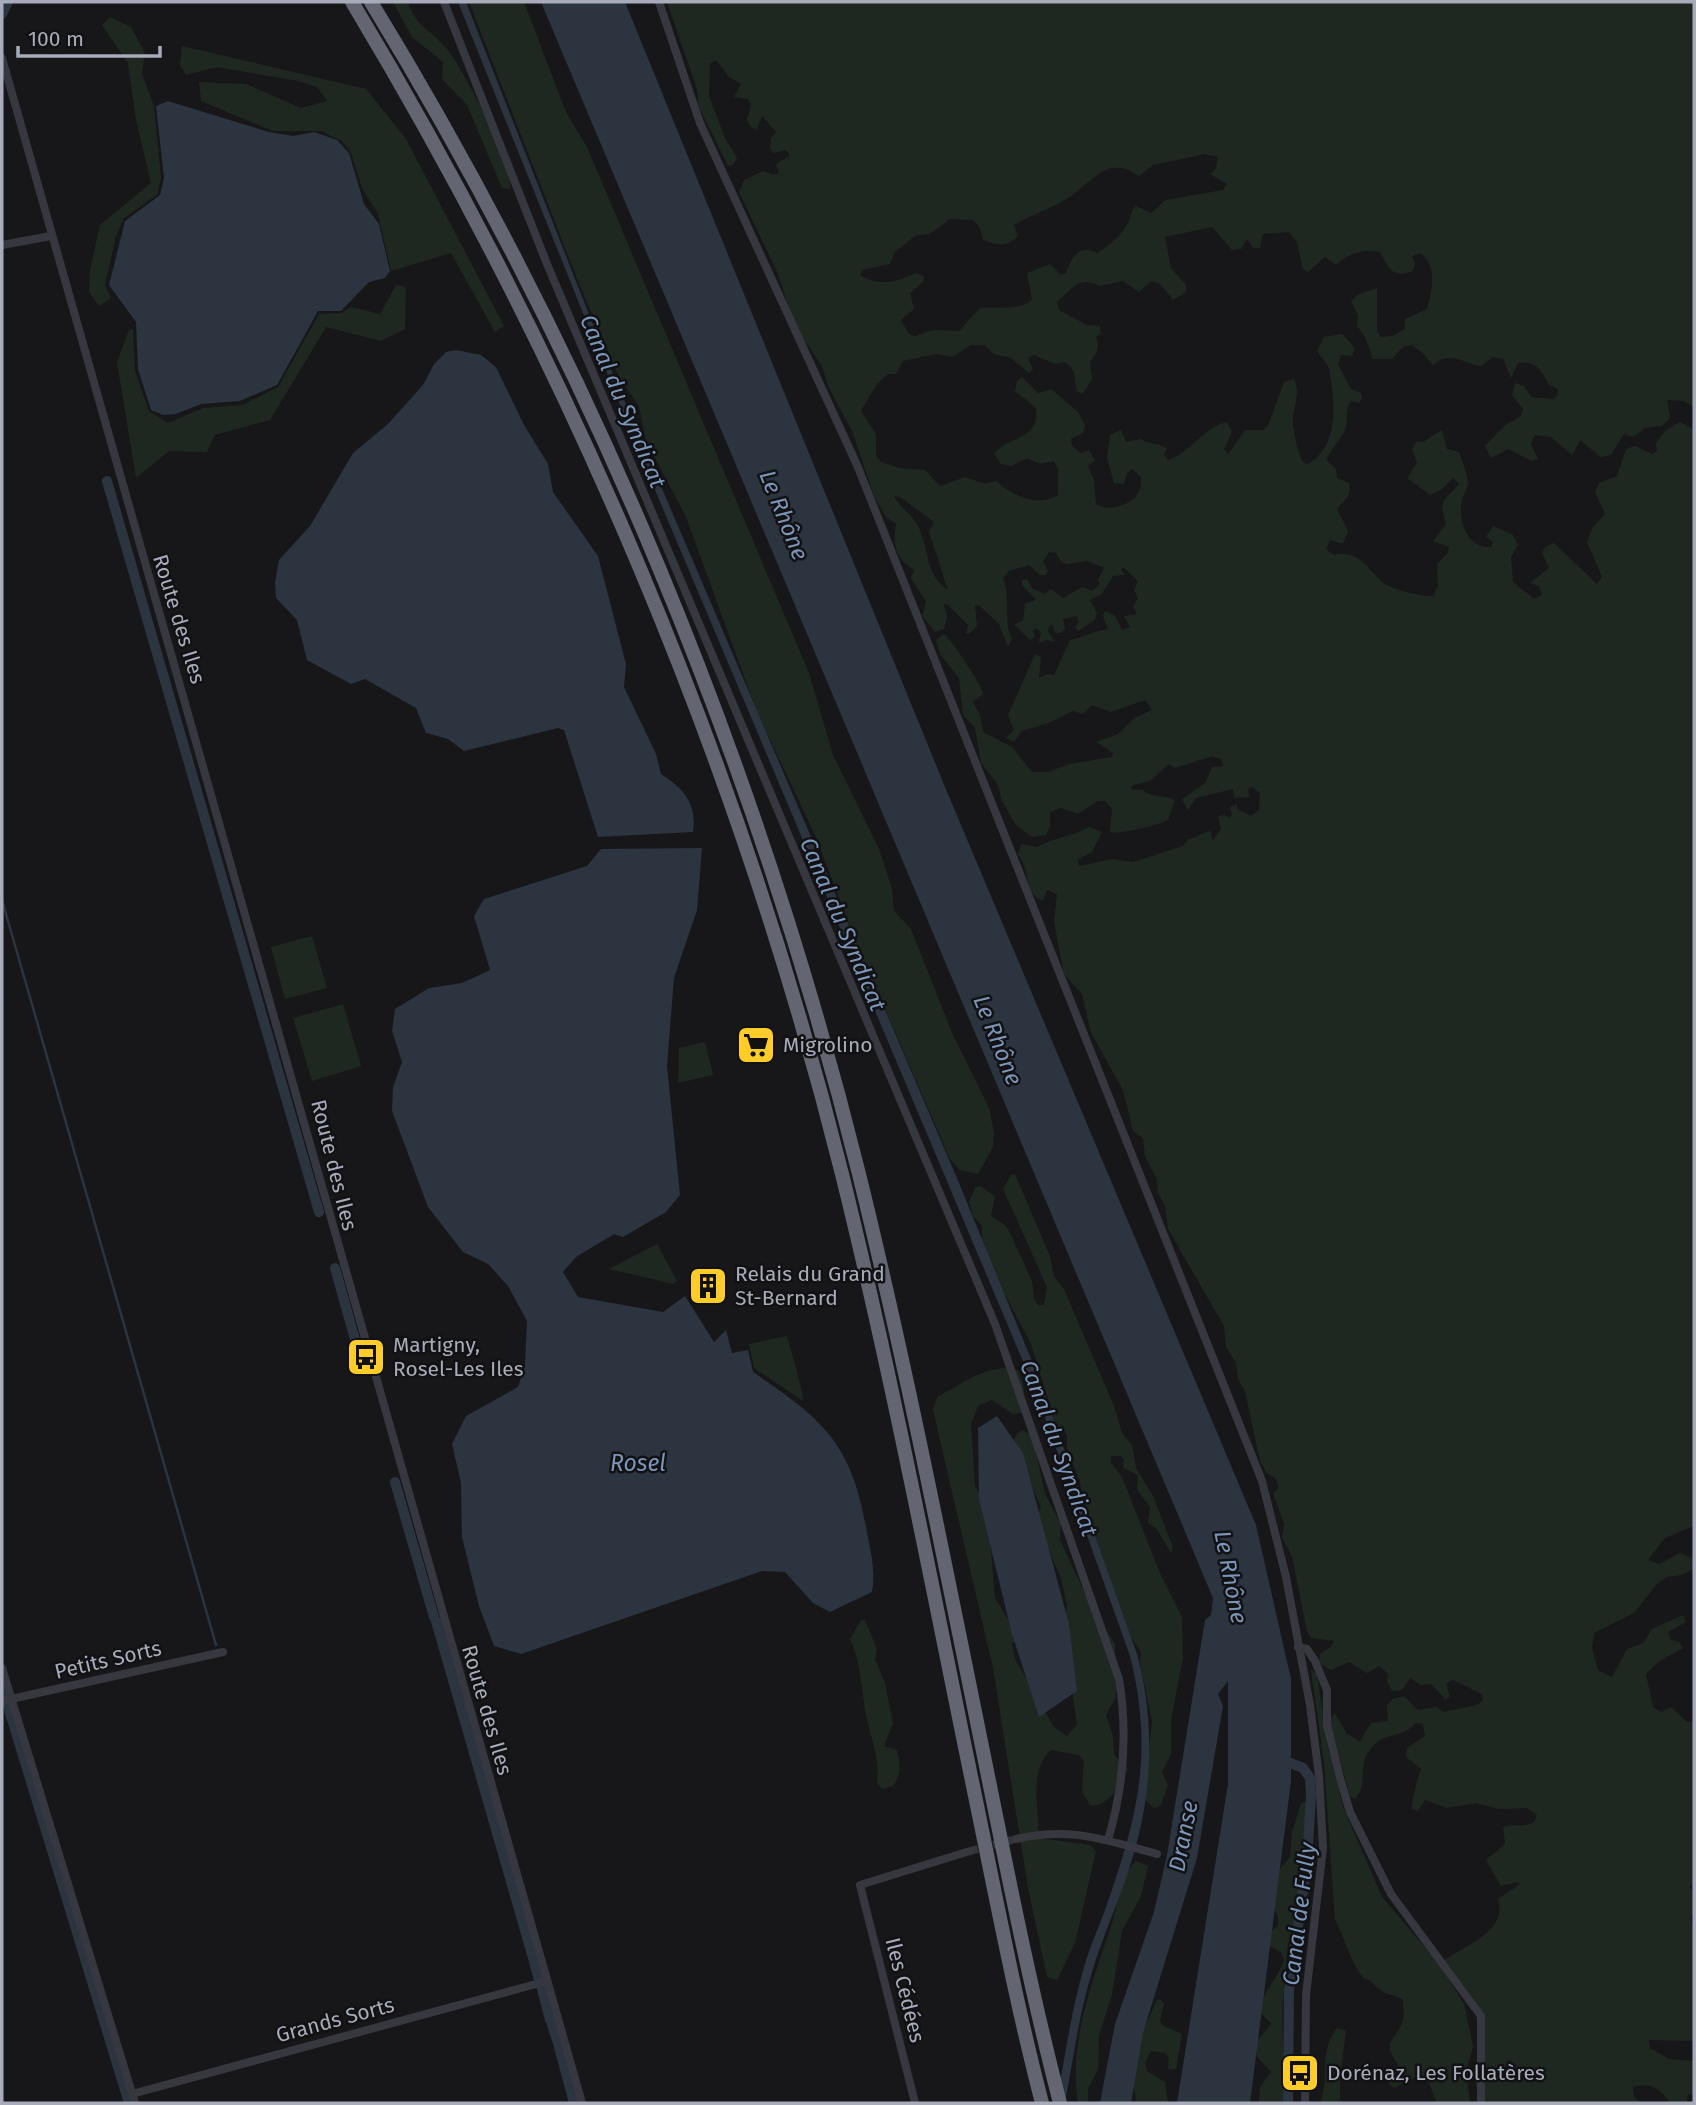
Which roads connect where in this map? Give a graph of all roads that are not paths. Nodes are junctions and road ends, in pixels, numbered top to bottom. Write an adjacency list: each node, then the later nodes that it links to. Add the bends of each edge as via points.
1 (352, 2): 21 (highway, via 460,191 568,404 666,630 748,853 809,1051 858,1242)
2 (371, 2): 22 (highway, via 497,224 605,445 701,674 778,892 826,1051 886,1289)
3 (444, 2): 14 (street, via 547,264 1010,1361 1119,1679 1125,1718 1124,1761)
4 (659, 2): 8 (street, via 699,124 857,466 1224,1381 1270,1505)
5 (2, 58): 6 (street, Route des Iles)
6 (51, 236): 7 (street); 17 (street, Route des Iles)
7 (2, 245)
8 (1298, 1647): 23 (street, via 1320,1776 1323,1848 1306,1995); 24 (street, via 1307,1649 1315,1661 1326,1690 1328,1725 1350,1812 1385,1882 1481,2015)
9 (223, 1652): 11 (street, Petits Sorts)
10 (2, 1668): 11 (street)
11 (12, 1699): 12 (street, Petits Sorts); 18 (street)
12 (2, 1701)
13 (1016, 1839): 14 (street, via 1060,1832)
14 (1112, 1841): 16 (street)
15 (970, 1852): 20 (street, Iles Cédées, via 860,1885)
16 (1157, 1854)
17 (547, 1981): 18 (street, Grands Sorts); 19 (street, Route des Iles)
18 (133, 2099)
19 (582, 2103)
20 (915, 2103)
21 (1042, 2103)
22 (1060, 2103)
23 (1306, 2103)
24 (1481, 2103)

